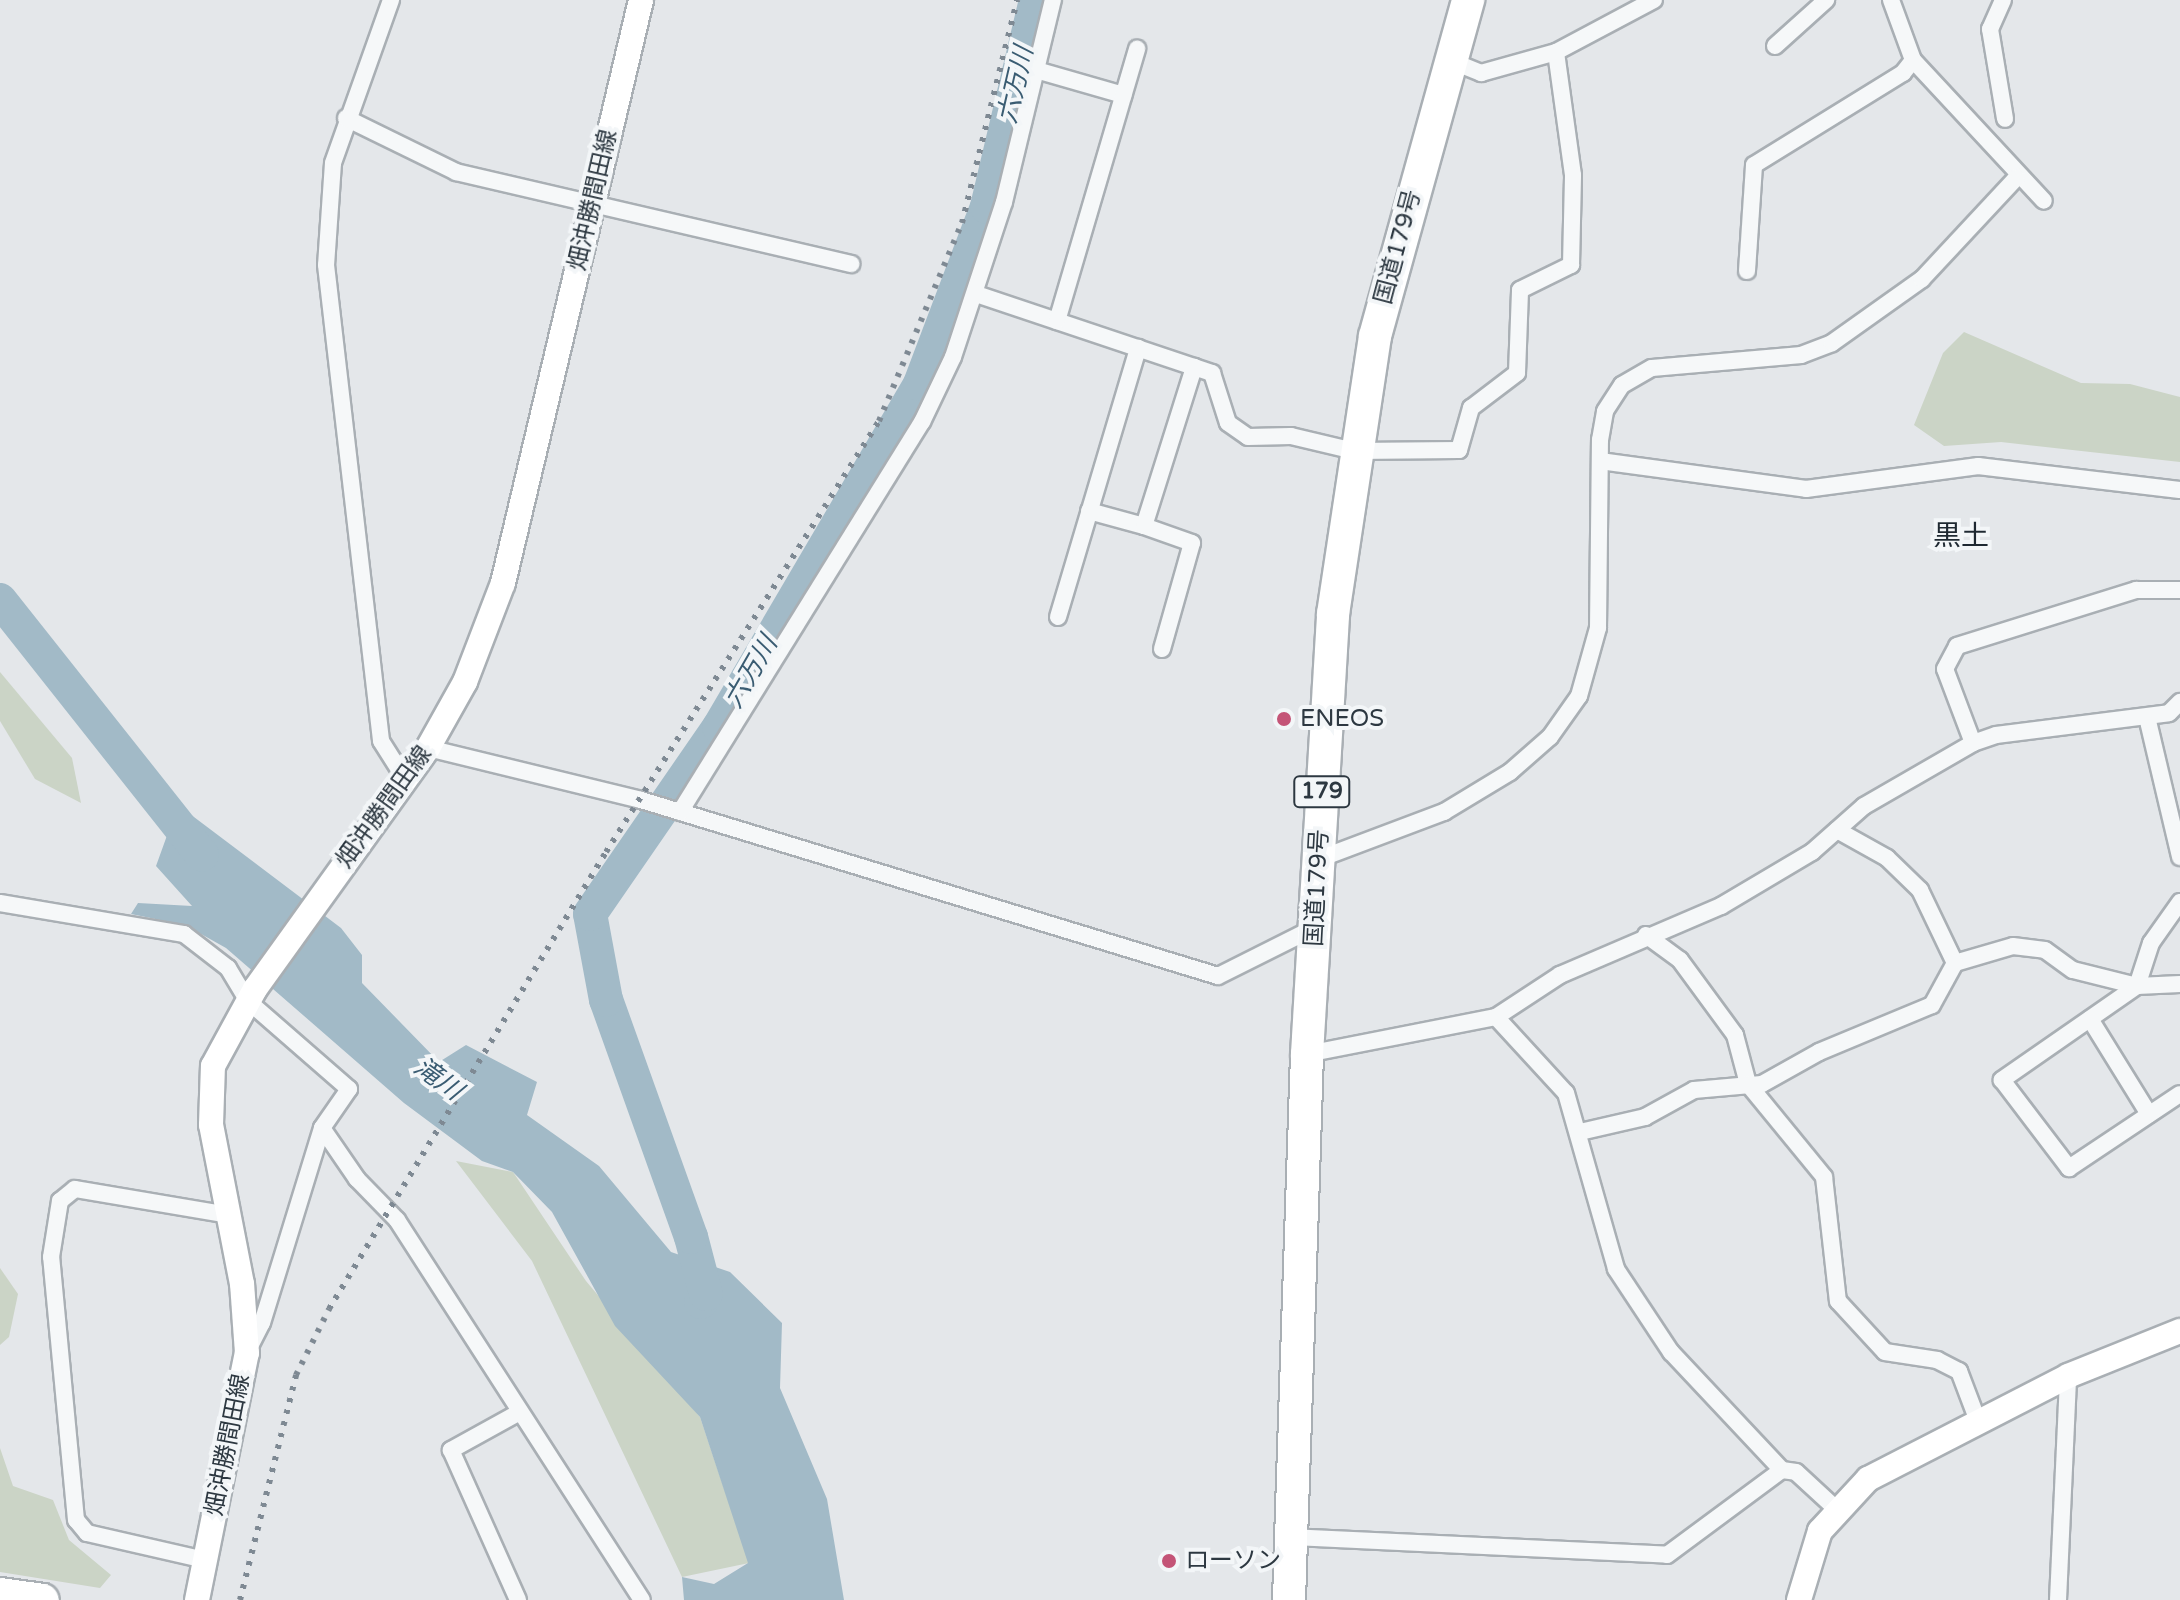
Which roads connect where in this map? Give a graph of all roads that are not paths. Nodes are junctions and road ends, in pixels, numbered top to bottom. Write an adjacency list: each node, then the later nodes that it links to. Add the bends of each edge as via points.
1 (391, 0): 16 (street)
2 (641, 0): 19 (main road, 畑沖勝間田線)
3 (1053, 0): 14 (street)
4 (1468, 0): 12 (highway, 国道179号 / 179)
5 (1654, 0): 11 (street)
6 (1826, 0): 9 (street)
7 (1891, 0): 13 (street)
8 (2003, 0): 17 (street, via 1990,29)
9 (1775, 46)
10 (1137, 49): 15 (street)
11 (1556, 52): 12 (street, via 1481,73); 27 (street, via 1573,175 1571,265 1520,290 1517,373 1471,408 1459,450)
12 (1449, 60): 27 (highway, 国道179号 / 179, via 1379,322)
13 (1913, 60): 18 (street, via 1957,102); 22 (street, via 1903,73 1754,165)
14 (1036, 70): 15 (street); 23 (street)
15 (1123, 95): 24 (street)
16 (346, 118): 19 (street, via 456,172); 39 (street, via 333,163 326,265 381,741)
17 (2005, 119)
18 (2017, 177): 20 (street); 28 (street, via 1922,279 1832,343 1801,355 1652,368 1622,385 1605,411)
19 (592, 201): 21 (street); 38 (main road, 畑沖勝間田線, via 503,583 465,682)
20 (2044, 201)
21 (851, 264)
22 (1747, 271)
23 (976, 294): 24 (street); 40 (street, via 922,422)
24 (1057, 321): 25 (street)
25 (1138, 348): 26 (street); 30 (street)
26 (1194, 367): 27 (street, via 1212,373 1228,423 1248,437 1291,436); 31 (street)
27 (1354, 451): 43 (highway, 国道179号 / 179, via 1333,614)
28 (1600, 461): 29 (street, via 1806,489 1978,466); 43 (street, via 1598,628 1579,696 1550,737 1510,772 1444,812)
29 (2180, 490)
30 (1089, 511): 31 (street); 33 (street)
31 (1144, 526): 34 (street, via 1192,543)
32 (2180, 590): 37 (street, via 2136,590 1957,646 1945,669)
33 (1058, 617)
34 (1162, 649)
35 (2180, 702): 36 (street, via 2169,713)
36 (2147, 717): 37 (street, via 1996,735); 42 (street)
37 (1973, 743): 41 (street, via 1864,806)
38 (428, 748): 39 (main road, 畑沖勝間田線); 40 (street)
39 (405, 779): 51 (main road, 畑沖勝間田線)
40 (680, 812): 46 (street, via 1218,976)
41 (1837, 830): 47 (street, via 1812,852 1721,906); 48 (street, via 1887,858 1920,890)
42 (2180, 857)
43 (1319, 859): 46 (highway, 国道179号 / 179)
44 (2180, 902): 50 (street, via 2151,943)
45 (0, 903): 51 (street, via 184,934 228,968)
46 (1314, 928): 54 (highway, 国道179号 / 179)
47 (1646, 935): 52 (street, via 1560,975); 55 (street, via 1680,960 1735,1035)
48 (1955, 963): 50 (street, via 2013,946 2045,950 2073,970); 55 (street, via 1932,1005 1819,1052 1762,1084)
49 (2180, 984): 50 (street)
50 (2137, 986): 53 (street)
51 (251, 995): 58 (street, via 349,1089); 60 (main road, 畑沖勝間田線, via 220,1044 211,1088 211,1125)
52 (1496, 1017): 54 (street); 59 (street, via 1566,1093)
53 (2090, 1019): 57 (street); 57 (street, via 2002,1080 2069,1168)
54 (1307, 1054): 68 (highway, 国道179号 / 179)
55 (1748, 1084): 59 (street, via 1694,1090 1645,1117); 65 (street, via 1824,1177 1838,1301 1885,1352 1937,1360 1959,1371)
56 (2180, 1094): 57 (street)
57 (2149, 1114)
58 (322, 1128): 62 (street, via 262,1323); 64 (street, via 357,1179 397,1220)
59 (1580, 1132): 66 (street, via 1616,1269 1671,1352)
60 (228, 1215): 62 (main road, 畑沖勝間田線); 69 (street, via 75,1189 60,1201 51,1257 76,1520 87,1533)
61 (2180, 1331): 63 (main road)
62 (247, 1353): 69 (main road, 畑沖勝間田線)
63 (2068, 1376): 65 (main road); 77 (street)
64 (518, 1413): 73 (street, via 451,1450); 74 (street)
65 (1978, 1421): 67 (main road, via 1868,1479)
66 (1782, 1470): 67 (street, via 1796,1472); 68 (street, via 1667,1555)
67 (1835, 1508): 76 (main road, via 1809,1558)
68 (1291, 1537): 75 (highway, 国道179号 / 179)
69 (205, 1560): 72 (main road, 畑沖勝間田線)
70 (0, 1594): 71 (highway)
71 (43, 1600)
72 (197, 1600)
73 (518, 1600)
74 (642, 1600)
75 (1289, 1600)
76 (1799, 1600)
77 (2058, 1600)

